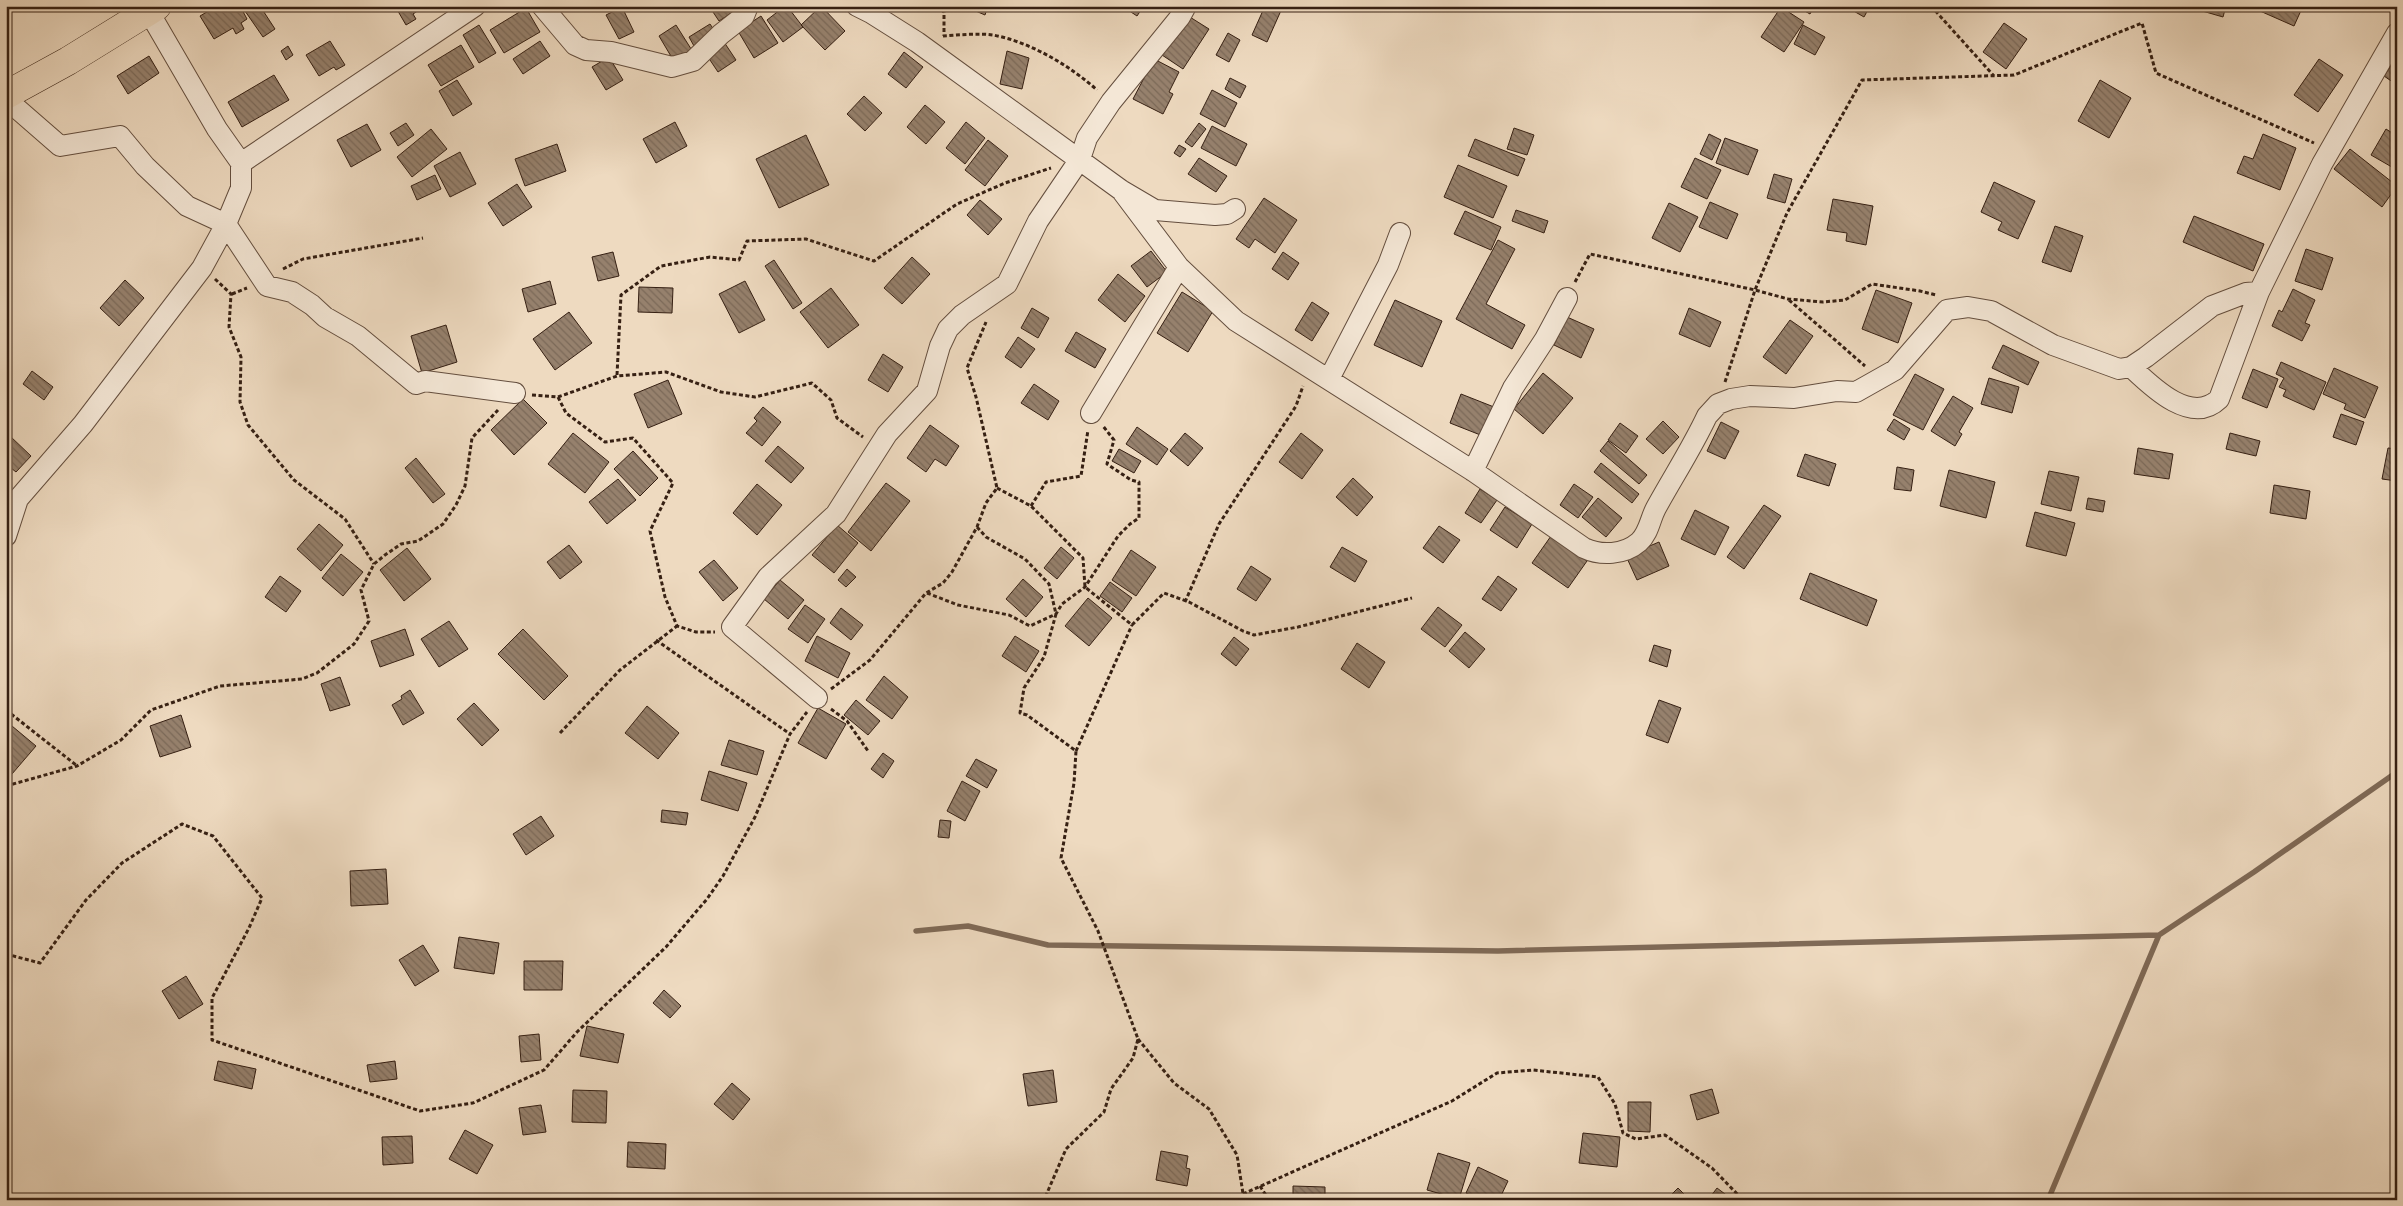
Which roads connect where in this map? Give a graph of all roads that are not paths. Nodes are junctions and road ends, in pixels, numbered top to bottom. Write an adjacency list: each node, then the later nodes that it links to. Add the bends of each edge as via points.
1 (475, 6): 11 (street)
2 (542, 6): 3 (street, via 575,45 672,67 693,61 744,16)
3 (748, 6)
4 (857, 6): 10 (street, via 917,42)
5 (1186, 6): 10 (street, via 1110,102 1088,138)
6 (153, 9): 8 (highway); 11 (street, via 217,129)
7 (2397, 33): 17 (street, via 2330,150)
8 (6, 95)
9 (6, 99): 14 (street, via 60,146 120,136 145,166 187,206)
10 (1080, 159): 12 (street); 25 (street, via 1038,220 1006,284 948,329 927,391 896,423 836,514 768,577 732,627)
11 (241, 163): 14 (street, via 241,188)
12 (1121, 190): 13 (street, via 1155,210 1215,215); 16 (street)
13 (1235, 209)
14 (226, 224): 21 (street, via 267,286 292,292 312,305 325,317 358,336 416,384 425,381); 24 (street, via 202,268 83,424 18,499)
15 (1400, 233): 20 (street, via 1388,265)
16 (1179, 267): 20 (street, via 1236,321); 22 (street)
17 (2259, 292): 19 (street, via 2246,293 2212,306); 19 (street, via 2219,399 2214,403 2197,408 2174,401 2160,394)
18 (1567, 298): 23 (street, via 1545,340 1513,388)
19 (2131, 367): 23 (street, via 2119,369 2053,345 1991,311 1947,310 1902,362 1881,379 1856,392 1837,391 1794,398 1750,396 1718,404 1707,416 1646,533 1639,542 1615,553 1594,553 1584,548)
20 (1329, 380): 23 (street)
21 (514, 393)
22 (1091, 412)
23 (1474, 471)
24 (6, 536)
25 (817, 698)

